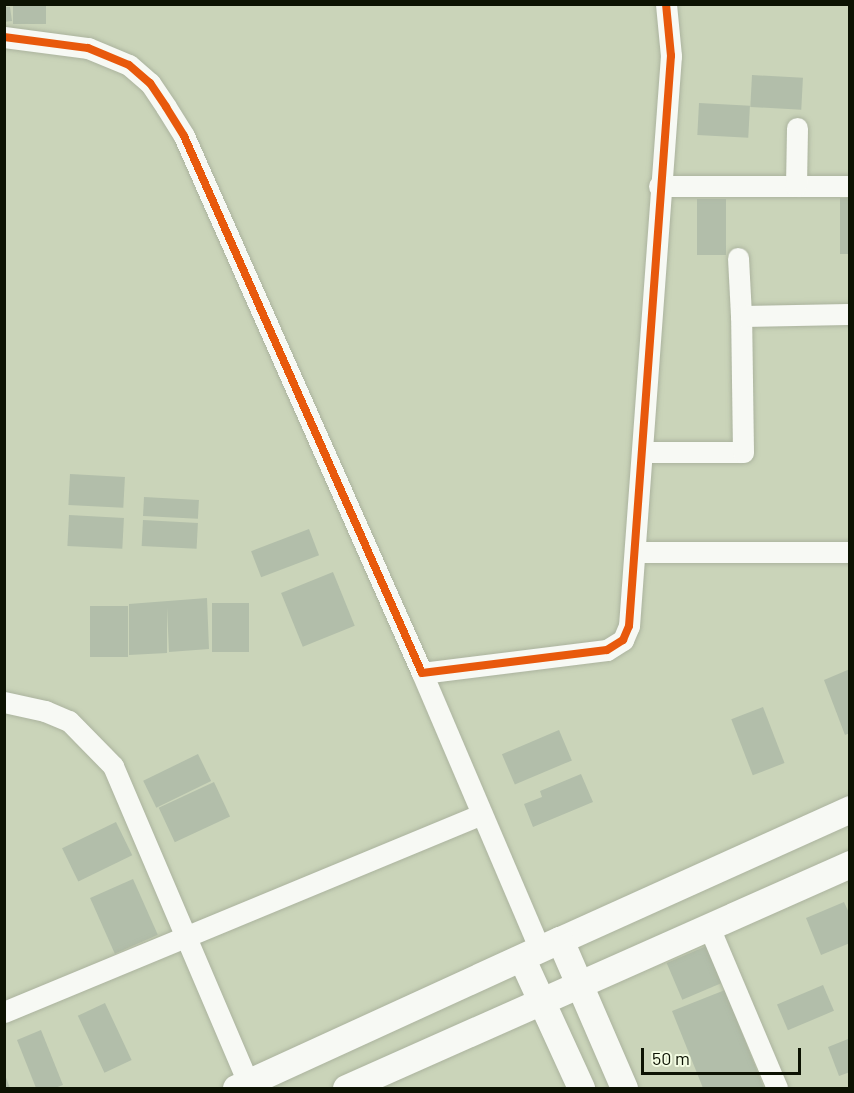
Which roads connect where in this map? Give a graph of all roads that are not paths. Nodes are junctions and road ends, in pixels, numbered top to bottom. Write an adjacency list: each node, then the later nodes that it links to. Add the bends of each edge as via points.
1 (666, 4): 4 (street, via 671,56)
2 (4, 38): 13 (street, via 88,48 129,65 150,83 166,107 184,136)
3 (797, 128): 5 (street)
4 (659, 186): 5 (street); 10 (street)
5 (796, 186): 6 (street)
6 (849, 186)
7 (738, 258): 9 (street)
8 (849, 314): 9 (street)
9 (741, 316): 10 (street, via 743,452)
10 (644, 452): 11 (street)
11 (635, 552): 12 (street); 13 (street, via 629,626 622,640 607,650)
12 (849, 552)
13 (422, 673): 16 (street)
14 (4, 702): 19 (street, via 69,721 113,766)
15 (845, 812): 20 (street)
16 (482, 814): 19 (street); 20 (street)
17 (848, 870): 18 (street)
18 (709, 927): 21 (street); 28 (street)
19 (185, 937): 23 (street); 24 (street)
20 (541, 950): 21 (street); 22 (street); 24 (street)
21 (580, 984): 22 (street); 27 (street)
22 (540, 1000): 25 (street); 26 (street)
23 (4, 1012)
24 (242, 1086)
25 (346, 1089)
26 (581, 1089)
27 (624, 1089)
28 (777, 1089)

